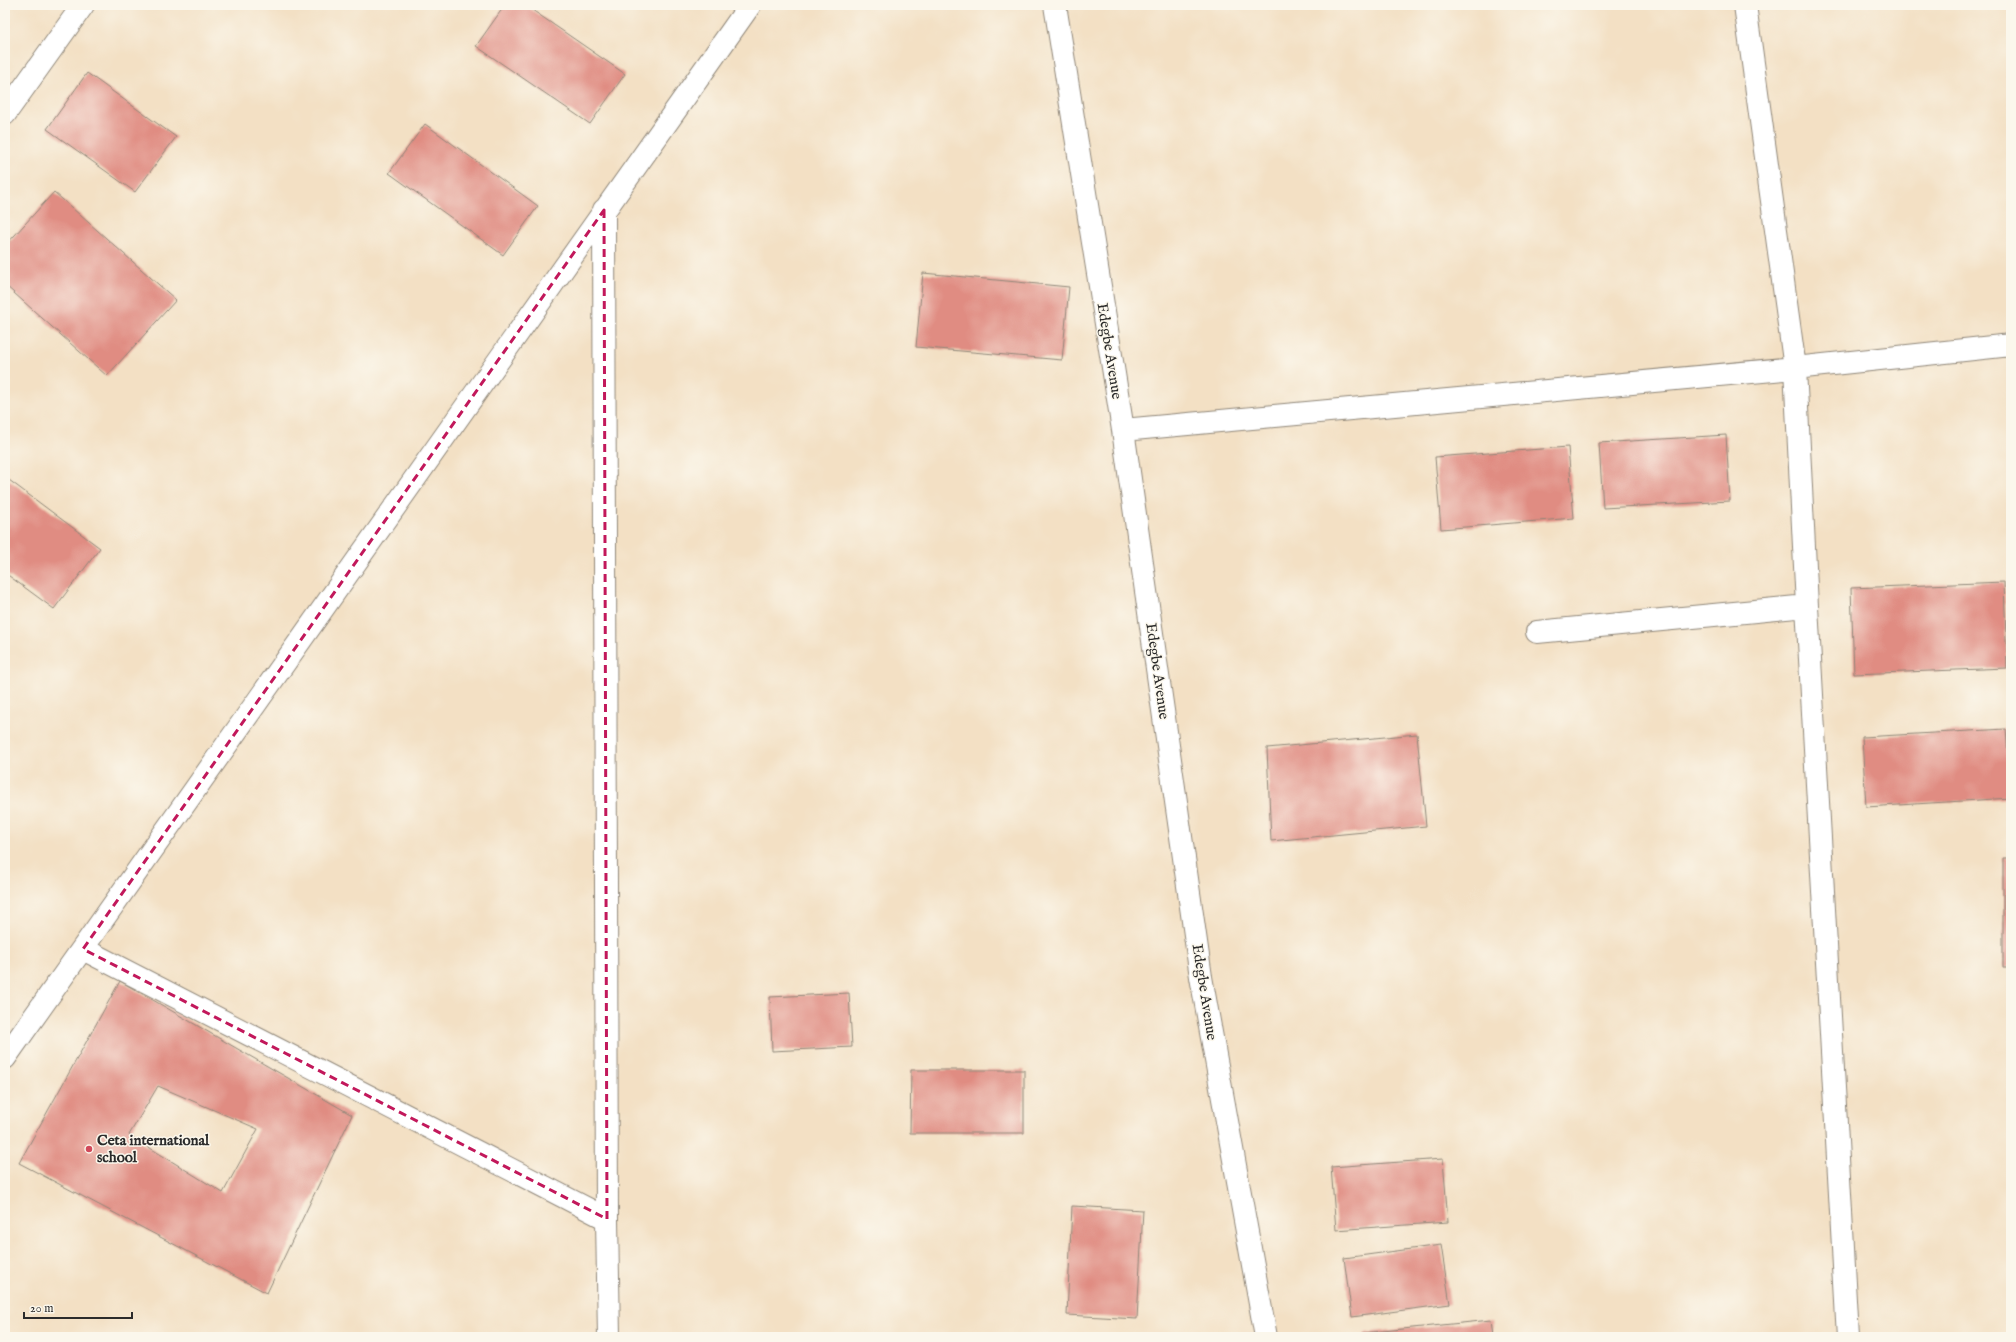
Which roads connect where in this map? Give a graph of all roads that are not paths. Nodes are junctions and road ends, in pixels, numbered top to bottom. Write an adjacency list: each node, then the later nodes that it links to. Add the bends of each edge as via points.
1 (83, 5): 5 (street)
2 (750, 5): 6 (street)
3 (1055, 5): 9 (street, Edegbe Avenue)
4 (1745, 5): 8 (street)
5 (5, 114)
6 (604, 210): 12 (street); 14 (street)
7 (2011, 345): 8 (street)
8 (1795, 368): 9 (street); 10 (street)
9 (1123, 430): 16 (street, Edegbe Avenue, via 1201,976)
10 (1807, 606): 11 (street); 17 (street)
11 (1537, 632)
12 (83, 949): 13 (street); 14 (street)
13 (5, 1058)
14 (607, 1219): 15 (street)
15 (609, 1337)
16 (1266, 1337)
17 (1848, 1337)

